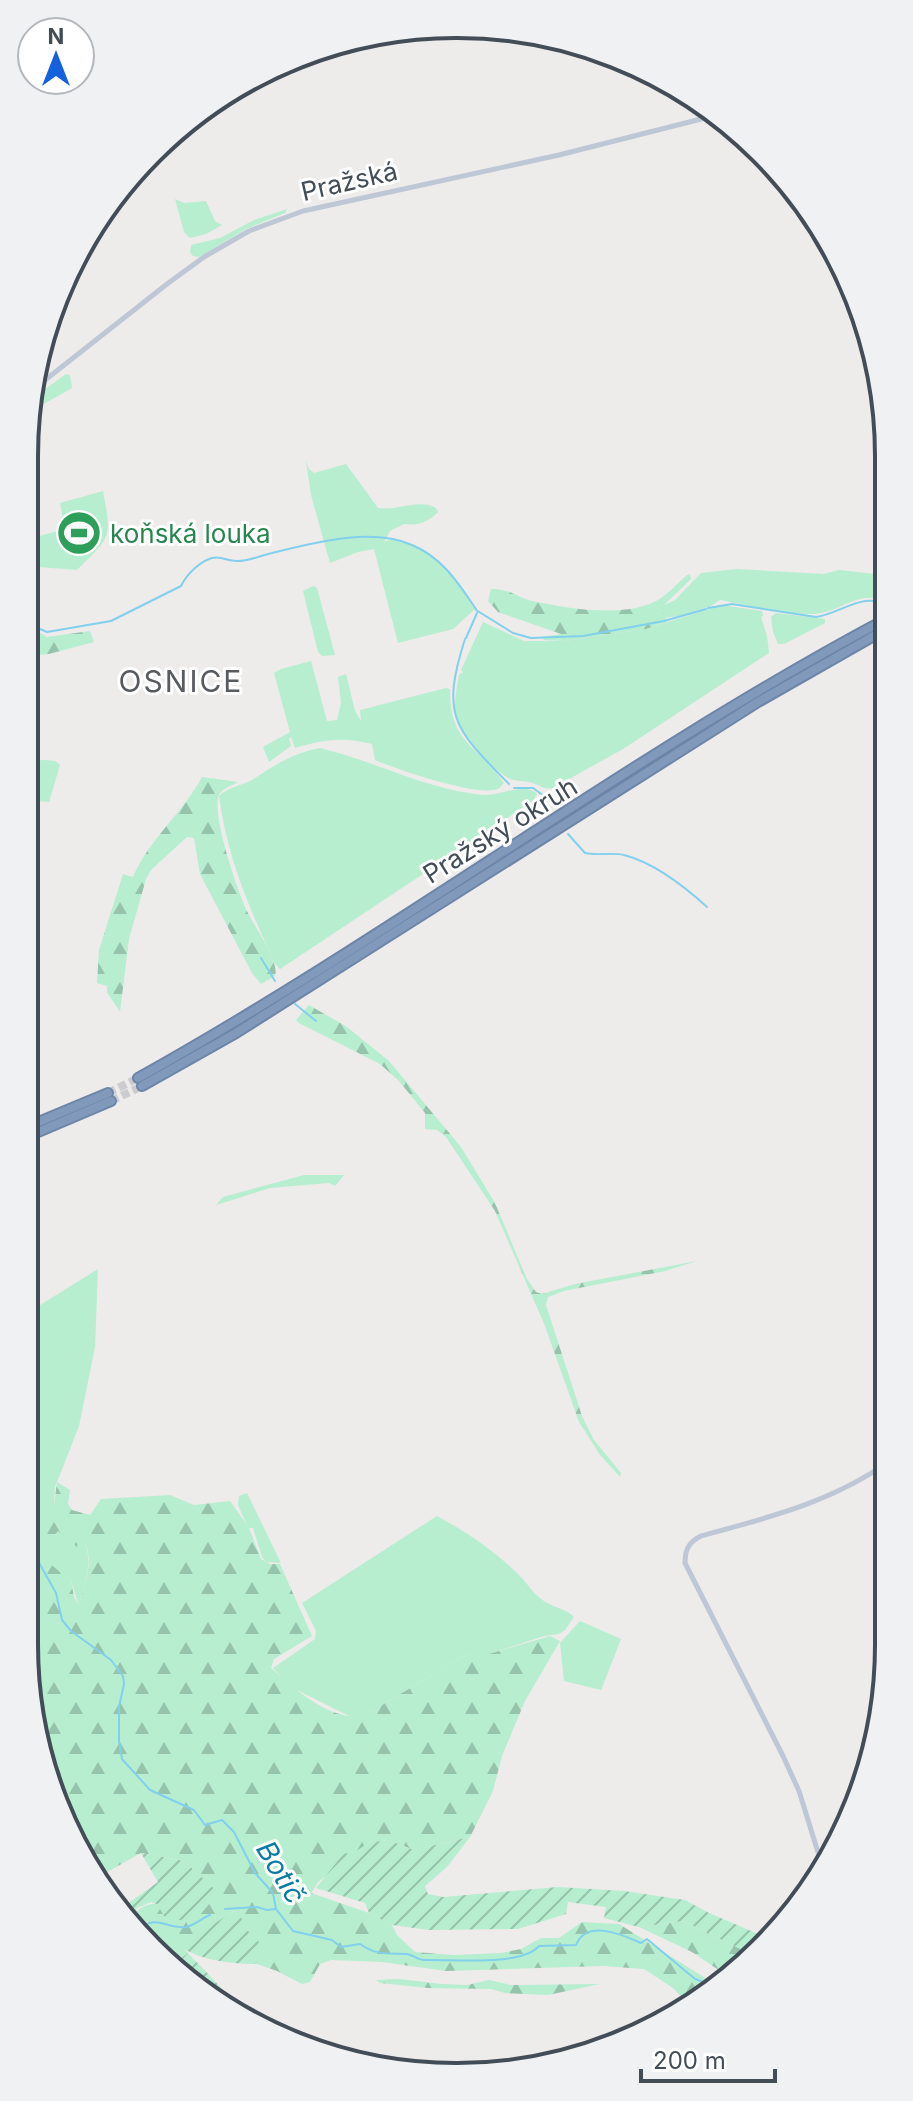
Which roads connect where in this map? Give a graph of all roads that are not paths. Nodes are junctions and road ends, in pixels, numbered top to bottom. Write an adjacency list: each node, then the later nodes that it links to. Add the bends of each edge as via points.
1 (703, 119): 2 (main road, Pražská, via 303,211 249,231 167,284)
2 (45, 380)
3 (875, 628): 4 (highway, Pražský okruh, via 236,1033)
4 (140, 1082)
5 (38, 1123): 6 (highway, via 110,1097)
6 (38, 1131)
7 (875, 1470): 8 (main road, via 803,1507 701,1536 685,1554 793,1780)
8 (819, 1855)

